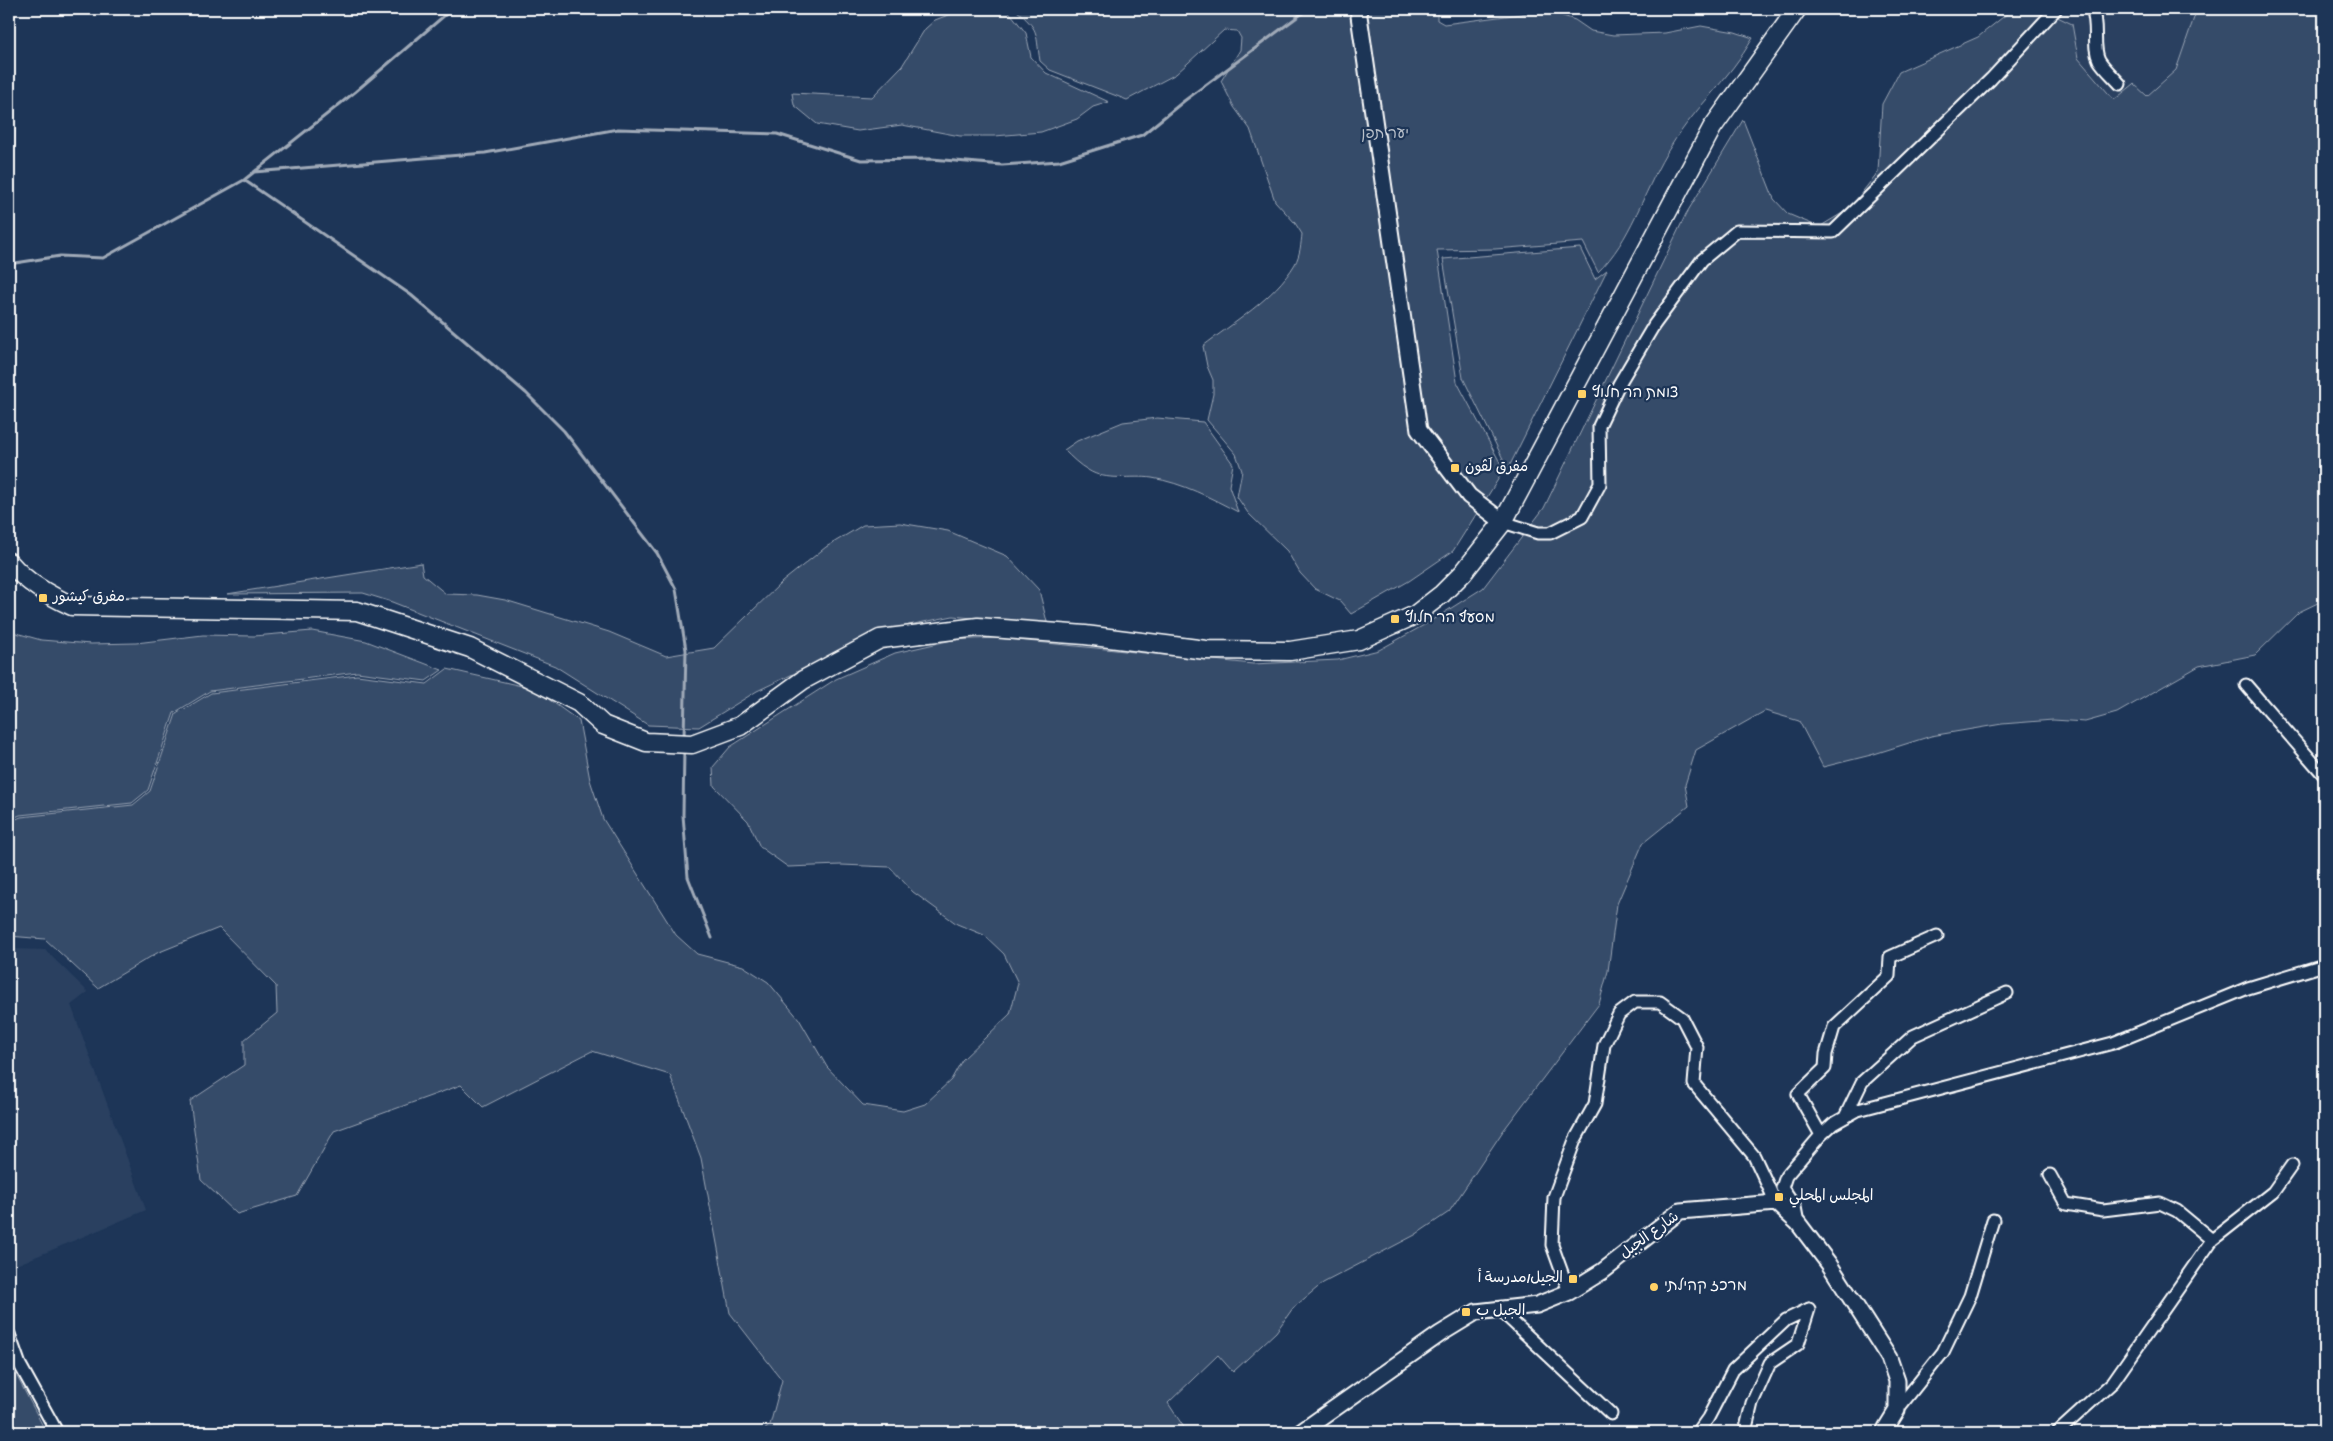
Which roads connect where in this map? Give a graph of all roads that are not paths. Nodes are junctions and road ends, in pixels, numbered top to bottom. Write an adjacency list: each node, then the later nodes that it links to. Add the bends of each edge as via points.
1 (1358, 9): 6 (street, via 1419,430 1469,496)
2 (1797, 9): 6 (main road, via 1712,128)
3 (2056, 9): 6 (street, via 1991,79 1833,232 1737,231 1702,260 1654,326 1619,384 1599,426 1600,484 1582,517 1550,533 1538,533)
4 (2092, 9): 5 (street, via 2099,60)
5 (2120, 84)
6 (1503, 522): 7 (main road, via 1442,594 1414,615 1359,640 1290,651 1206,650 1085,635 978,627 880,639 803,680 740,726 692,744 646,742 603,725 579,703 470,648 357,610 72,606 42,592)
7 (10, 565)
8 (2246, 685): 9 (street)
9 (2324, 775)
10 (1937, 936): 14 (street, via 1890,957 1889,976 1834,1027 1825,1068 1798,1094)
11 (2324, 965): 13 (street, via 2248,988 2112,1043 1858,1110)
12 (2007, 993): 13 (street, via 1913,1036 1862,1082)
13 (1845, 1117): 14 (street)
14 (1821, 1135): 19 (street, via 1786,1176 1782,1188 1795,1208)
15 (2292, 1165): 20 (street, via 2273,1192)
16 (2050, 1175): 20 (street, via 2066,1204 2103,1210 2160,1203 2177,1210)
17 (1776, 1203): 19 (street); 21 (street, شارع الجبل, via 1680,1211 1603,1271); 21 (street, via 1754,1156 1694,1084 1696,1047 1682,1018 1660,1002 1635,1002 1619,1014 1604,1045 1596,1104 1575,1140 1554,1197 1552,1245)
18 (1993, 1220): 24 (street, via 1970,1296 1943,1352)
19 (1798, 1223): 24 (street, via 1829,1264 1889,1358 1897,1381)
20 (2212, 1240): 31 (street, via 2113,1382)
21 (1569, 1292): 22 (street, شارع الجبل, via 1537,1305)
22 (1500, 1310): 25 (street); 27 (street, شارع الجبل, via 1476,1312 1440,1334)
23 (9, 1334): 26 (street, via 20,1365)
24 (1897, 1410): 30 (street)
25 (1611, 1414)
26 (57, 1432)
27 (1301, 1432)
28 (1698, 1432): 29 (street, via 1733,1370 1786,1320 1809,1309 1798,1344 1770,1363 1752,1403)
29 (1745, 1432)
30 (1886, 1432)
31 (2058, 1432)

